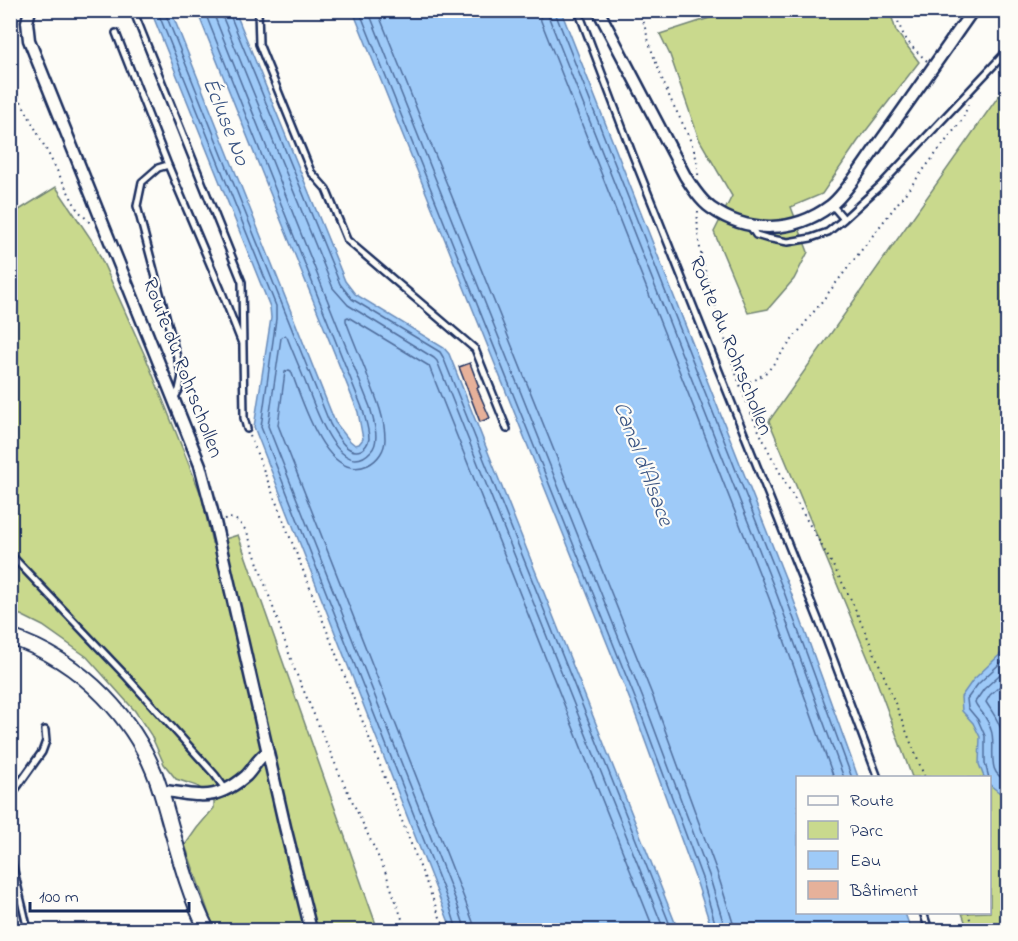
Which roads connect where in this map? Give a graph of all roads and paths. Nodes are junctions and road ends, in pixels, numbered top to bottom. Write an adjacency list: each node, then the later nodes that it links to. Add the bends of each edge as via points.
1 (30, 10): 20 (street, Route du Rohrschollen, via 29,40)
2 (133, 10): 21 (lane, via 242,282)
3 (258, 10): 25 (lane, via 259,44 311,172 326,189 347,240 475,350)
4 (578, 10): 31 (lane, Route du Rohrschollen)
5 (598, 10): 15 (street)
6 (641, 10): 15 (path, via 658,67 694,151 699,170)
7 (895, 10): 11 (path, via 899,29 910,46)
8 (973, 10): 11 (street)
9 (116, 33): 14 (lane)
10 (1008, 50): 13 (lane)
11 (933, 67): 17 (street)
12 (10, 80): 20 (path, via 77,209 90,225)
13 (967, 94): 18 (lane); 22 (path, via 968,106 962,120 768,371 746,383)
14 (168, 165): 21 (lane); 23 (lane, via 142,182 137,206 182,376)
15 (692, 186): 16 (street)
16 (701, 199): 19 (street, via 729,218); 22 (path, via 696,222 699,245)
17 (832, 205): 18 (lane); 19 (street, via 798,223 775,228)
18 (844, 219): 19 (lane, via 828,231 789,242 756,235)
19 (750, 226)
20 (106, 231): 23 (street, Route du Rohrschollen)
21 (243, 346): 24 (lane)
22 (739, 379): 32 (path, via 765,443 846,590)
23 (173, 401): 26 (street, Route du Rohrschollen, via 200,465)
24 (247, 429): 43 (path)
25 (507, 429)
26 (215, 522): 30 (street, Route du Rohrschollen); 42 (path, via 237,520 247,532 294,668 385,872)
27 (10, 554): 34 (lane, via 125,675)
28 (10, 637): 33 (street, via 58,659 106,698 138,739)
29 (45, 729): 35 (lane, via 42,752)
30 (268, 752): 34 (street); 41 (street, Route du Rohrschollen)
31 (878, 776)
32 (925, 776)
33 (161, 790): 34 (street, via 200,796); 40 (street)
34 (226, 790)
35 (10, 797)
36 (10, 854): 39 (lane)
37 (924, 914): 44 (lane)
38 (969, 914): 45 (path)
39 (28, 930)
40 (207, 930)
41 (311, 930)
42 (406, 930)
43 (445, 930)
44 (929, 930)
45 (973, 930)

